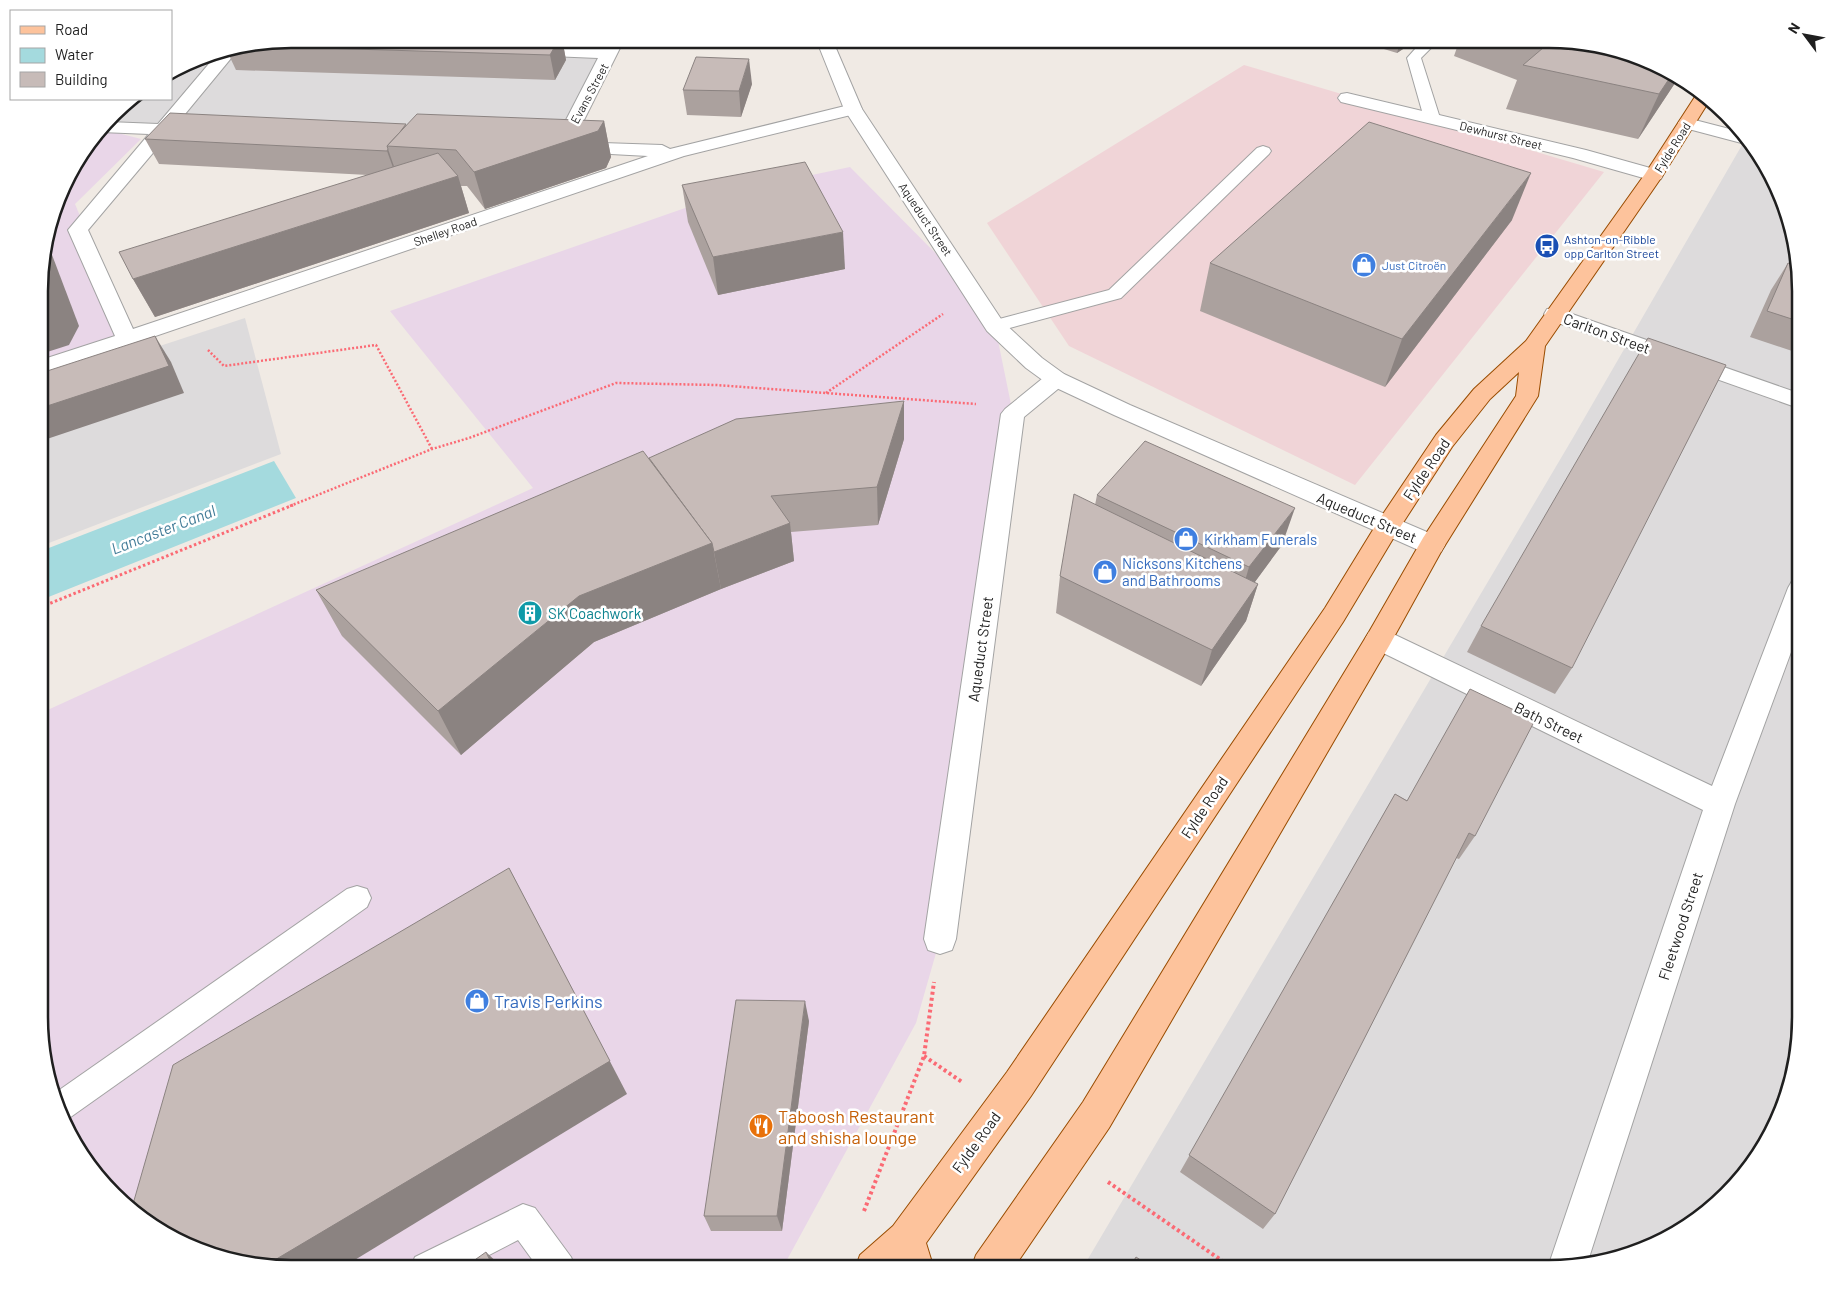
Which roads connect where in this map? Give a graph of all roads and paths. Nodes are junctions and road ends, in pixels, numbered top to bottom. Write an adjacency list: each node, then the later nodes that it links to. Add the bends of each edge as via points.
1 (562, 48): 5 (street)
2 (613, 48): 17 (street, Evans Street)
3 (828, 48): 9 (street, Aqueduct Street)
4 (1422, 48): 10 (lane, via 1414,58)
5 (510, 50)
6 (224, 57): 13 (street)
7 (1347, 98): 10 (street, Dewhurst Street)
8 (1701, 101): 11 (main road, Fylde Road)
9 (853, 110): 19 (street, Shelley Road); 24 (street, Aqueduct Street)
10 (1432, 118): 20 (street, Dewhurst Street)
11 (1687, 123): 15 (street); 20 (main road, Fylde Road)
12 (111, 127): 13 (street)
13 (163, 130): 14 (street); 25 (street, via 78,230)
14 (213, 132)
15 (1738, 137)
16 (541, 146): 17 (street)
17 (561, 147): 19 (street)
18 (1263, 151): 24 (lane, via 1115,294)
19 (678, 152): 23 (street, Shelley Road)
20 (1654, 175): 22 (main road, Fylde Road)
21 (943, 314): 29 (path)
22 (1555, 314): 26 (main road, Fylde Road); 30 (street, Carlton Street)
23 (179, 322): 25 (street, Shelley Road); 32 (path, via 224,366 376,345)
24 (995, 326): 28 (street, Aqueduct Street)
25 (128, 339): 27 (street, Shelley Road)
26 (1534, 346): 33 (main road, Fylde Road, via 1482,394 1444,441); 34 (main road, Fylde Road, via 1527,396)
27 (48, 366)
28 (1056, 379): 31 (street); 33 (street, Aqueduct Street, via 1223,456)
29 (825, 394): 31 (path, via 975,404); 32 (path, via 716,385 616,383)
30 (1792, 399)
31 (1013, 414): 40 (street, Aqueduct Street)
32 (432, 449): 35 (path)
33 (1388, 526): 34 (street, Aqueduct Street); 44 (main road, Fylde Road, via 1334,615 1019,1084)
34 (1432, 545): 37 (main road, Fylde Road)
35 (48, 604)
36 (1792, 612): 38 (street, Fleetwood Street)
37 (1379, 639): 38 (street, Bath Street); 48 (main road, Fylde Road, via 1096,1115)
38 (1720, 804): 50 (street, Fleetwood Street)
39 (357, 898): 41 (lane)
40 (940, 939): 43 (path, via 924,1056)
41 (64, 1105)
42 (1114, 1186): 49 (path)
43 (861, 1219)
44 (911, 1254): 47 (main road, Fylde Road)
45 (445, 1260): 46 (lane, via 523,1220)
46 (552, 1260)
47 (896, 1260)
48 (996, 1260)
49 (1221, 1260)
50 (1569, 1260)

